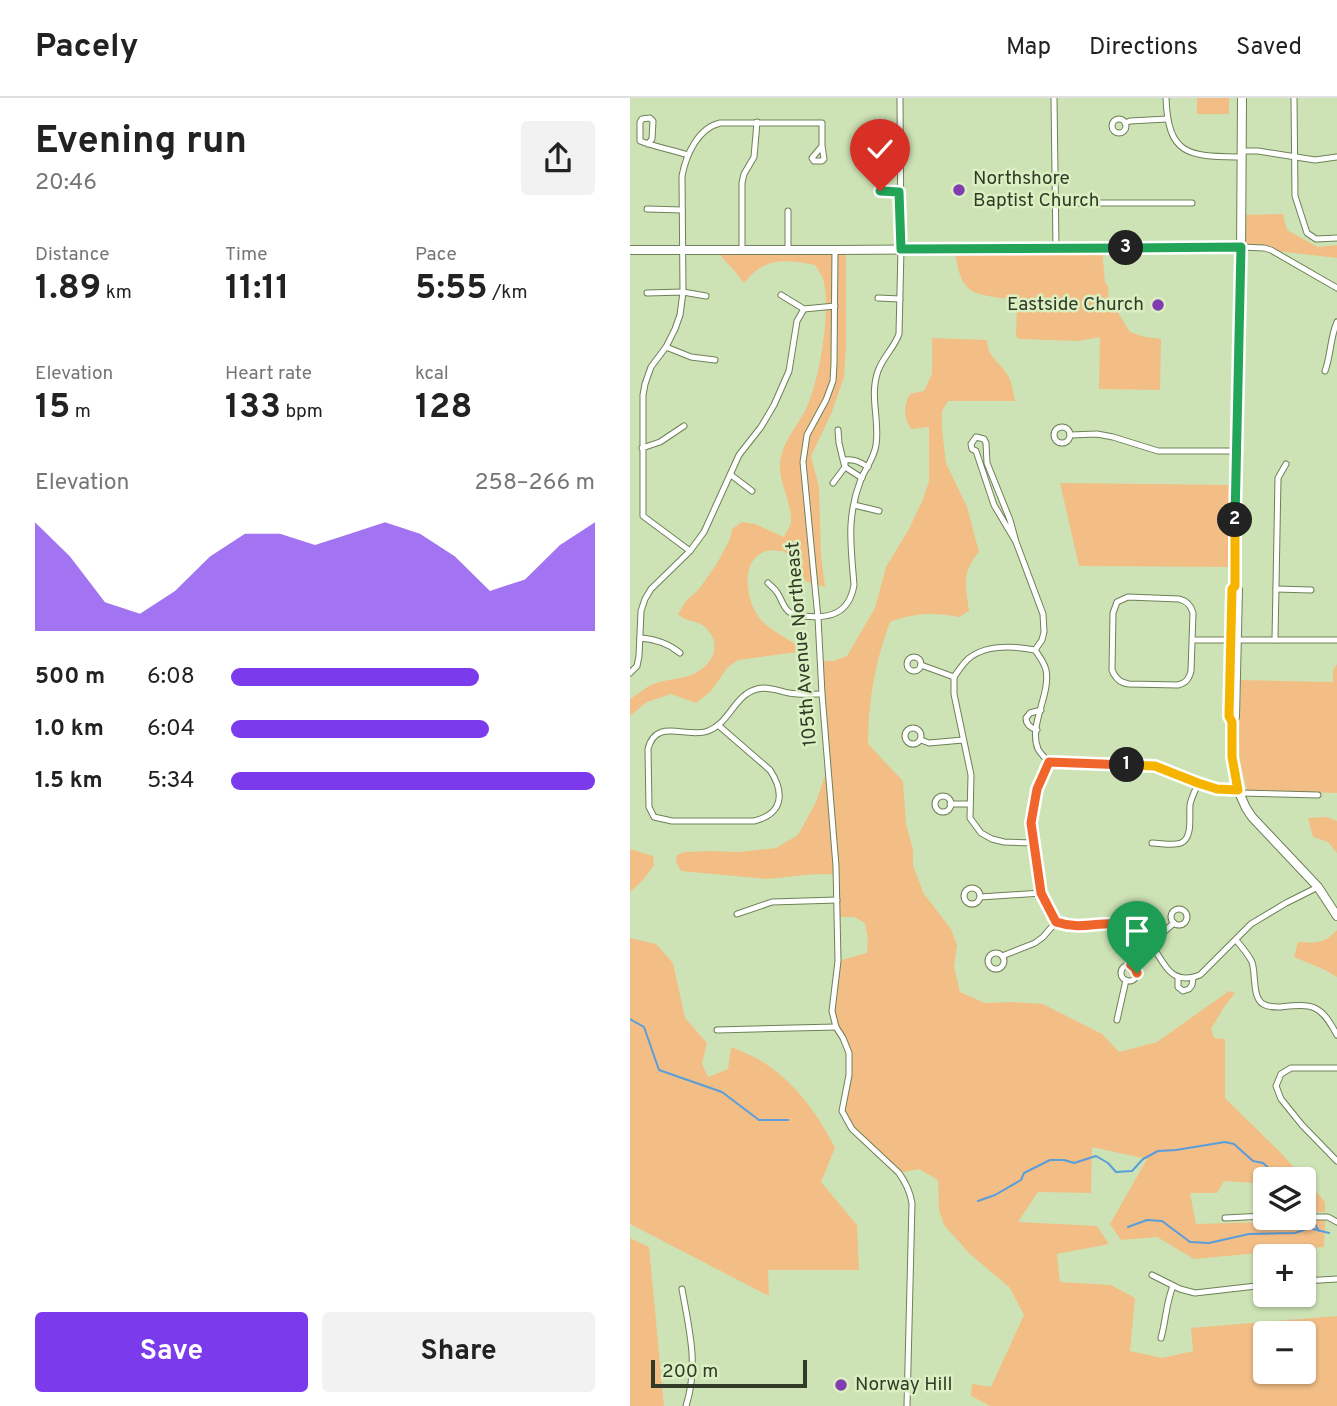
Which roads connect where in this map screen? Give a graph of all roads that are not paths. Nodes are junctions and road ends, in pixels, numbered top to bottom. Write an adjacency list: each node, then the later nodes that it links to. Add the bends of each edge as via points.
1 (900, 98): 10 (street)
2 (1054, 98): 19 (street)
3 (1166, 98): 6 (street)
4 (1242, 98): 13 (main road)
5 (1294, 98): 16 (street)
6 (1167, 119): 8 (street); 13 (street, via 1179,144 1193,154)
7 (757, 122): 12 (street, via 822,123); 14 (street, via 710,125); 26 (street, via 754,157 742,183)
8 (1125, 122)
9 (881, 129): 10 (street)
10 (900, 130): 18 (street)
11 (648, 144): 11 (street, via 652,139 650,118 640,122 640,141); 14 (street)
12 (822, 146)
13 (1242, 154): 16 (street, via 1258,151); 25 (main road)
14 (688, 155): 22 (street, via 682,176)
15 (1337, 156): 16 (street)
16 (1295, 157): 24 (street, via 1294,196 1307,233 1316,239)
17 (880, 191): 18 (street)
18 (899, 192): 28 (street)
19 (1055, 203): 20 (street); 29 (street)
20 (1192, 203)
21 (647, 209): 22 (street)
22 (682, 211): 31 (street)
23 (788, 211): 27 (street)
24 (1337, 238)
25 (1241, 247): 29 (main road); 33 (street, via 1278,253); 50 (main road)
26 (742, 249): 27 (main road); 31 (main road)
27 (788, 249): 32 (main road)
28 (901, 249): 29 (main road); 32 (main road); 39 (street)
29 (1056, 249)
30 (630, 250): 31 (main road)
31 (683, 250): 34 (street)
32 (835, 250): 40 (street, 105th Avenue Northeast)
33 (1337, 288)
34 (683, 292): 35 (street); 37 (street); 43 (street, via 680,315)
35 (646, 293)
36 (781, 295): 41 (street)
37 (706, 296)
38 (878, 298): 39 (street)
39 (900, 299): 53 (street, via 896,344 875,382 877,435)
40 (835, 306): 41 (street); 65 (street, 105th Avenue Northeast, via 832,381 807,435 803,462)
41 (804, 309): 54 (street, via 797,321 789,371 775,405 739,455)
42 (1337, 323): 45 (street)
43 (666, 346): 44 (street, via 691,357); 49 (street, via 645,384)
44 (715, 360)
45 (1325, 371)
46 (684, 426): 49 (street)
47 (838, 430): 52 (street)
48 (1070, 435): 50 (street, via 1113,437 1158,451)
49 (642, 448): 61 (street, via 643,516)
50 (1236, 451): 68 (main road, via 1238,590)
51 (1286, 464): 63 (street, via 1278,478)
52 (845, 466): 53 (street, via 845,460 852,460); 55 (street); 56 (street)
53 (868, 467): 55 (street)
54 (731, 475): 57 (street); 61 (street, via 704,533)
55 (862, 478): 58 (street)
56 (833, 483)
57 (752, 491)
58 (854, 505): 59 (street); 65 (street, via 850,522 852,596 838,613)
59 (879, 511)
60 (1016, 542): 60 (street, via 987,463 986,443 976,437 972,449 994,505); 71 (street, via 1043,614 1044,632)
61 (690, 551): 66 (street, via 645,599)
62 (768, 583): 65 (street, via 791,614)
63 (1276, 589): 64 (street); 69 (street)
64 (1311, 590)
65 (818, 618): 76 (street, 105th Avenue Northeast)
66 (640, 638): 72 (street, via 665,643); 74 (street, via 637,666)
67 (1193, 639): 67 (street, via 1191,671 1185,683 1124,684 1115,677 1113,614 1117,603 1128,597 1179,598 1188,603 1193,613); 68 (street)
68 (1233, 640): 69 (street); 84 (main road, via 1229,716)
69 (1275, 640): 70 (street)
70 (1337, 640)
71 (1035, 650): 75 (street, via 1011,647 978,652); 77 (street, via 1046,670)
72 (680, 653)
73 (921, 666): 75 (street)
74 (630, 673)
75 (954, 677): 81 (street)
76 (822, 694): 78 (street, via 754,690); 93 (street, 105th Avenue Northeast)
77 (1041, 710): 79 (street); 79 (street, via 1026,718)
78 (718, 725): 78 (street, via 697,733 661,732 650,741 649,807 654,817 754,821 775,809 780,795 775,777)
79 (1037, 730): 82 (street, via 1039,750)
80 (921, 740): 81 (street)
81 (963, 740): 87 (street, via 971,775)
82 (1049, 762): 83 (street, via 1155,766); 88 (street, via 1033,808)
83 (1198, 783): 84 (street); 89 (street, via 1190,803 1186,839 1175,844)
84 (1239, 791): 85 (street); 90 (main road, via 1252,817)
85 (1318, 795)
86 (950, 804): 87 (street)
87 (970, 804): 88 (street, via 970,818 981,834 1004,842)
88 (1034, 843): 91 (street)
89 (1152, 843)
90 (1318, 887): 95 (main road); 98 (street, via 1251,924)
91 (1041, 893): 92 (street); 96 (street)
92 (980, 897)
93 (837, 900): 94 (street, via 772,902); 106 (street, 105th Avenue Northeast, via 838,961 832,1011)
94 (737, 914)
95 (1337, 916)
96 (1056, 922): 99 (street, via 1121,924); 100 (street, via 1035,943)
97 (1174, 923): 99 (street)
98 (1236, 940): 103 (street); 108 (street, via 1252,963 1257,999 1274,1007 1306,1004 1316,1008)
99 (1150, 942): 101 (street); 102 (street, via 1166,969)
100 (1002, 956)
101 (1131, 965): 104 (street, via 1121,972); 104 (street, via 1137,975)
102 (1178, 977): 103 (street); 103 (street, via 1183,991 1189,989)
103 (1193, 978)
104 (1126, 980): 105 (street)
105 (1117, 1020)
106 (836, 1027): 107 (street); 123 (street, 105th Avenue Northeast, via 849,1053 842,1111 852,1129 899,1173 911,1194)
107 (717, 1030)
108 (1337, 1035)
109 (1337, 1068): 110 (street, via 1291,1068 1277,1083 1281,1099)
110 (1337, 1161)
111 (1253, 1217): 113 (street)
112 (1316, 1217): 114 (street)
113 (1225, 1218)
114 (1337, 1223)
115 (1152, 1275): 118 (street)
116 (1337, 1279): 117 (street)
117 (1316, 1280)
118 (1173, 1286): 119 (street, via 1202,1293); 121 (street)
119 (1253, 1287)
120 (682, 1289): 122 (street, via 694,1363)
121 (1161, 1338)
122 (686, 1406)
123 (907, 1406)

